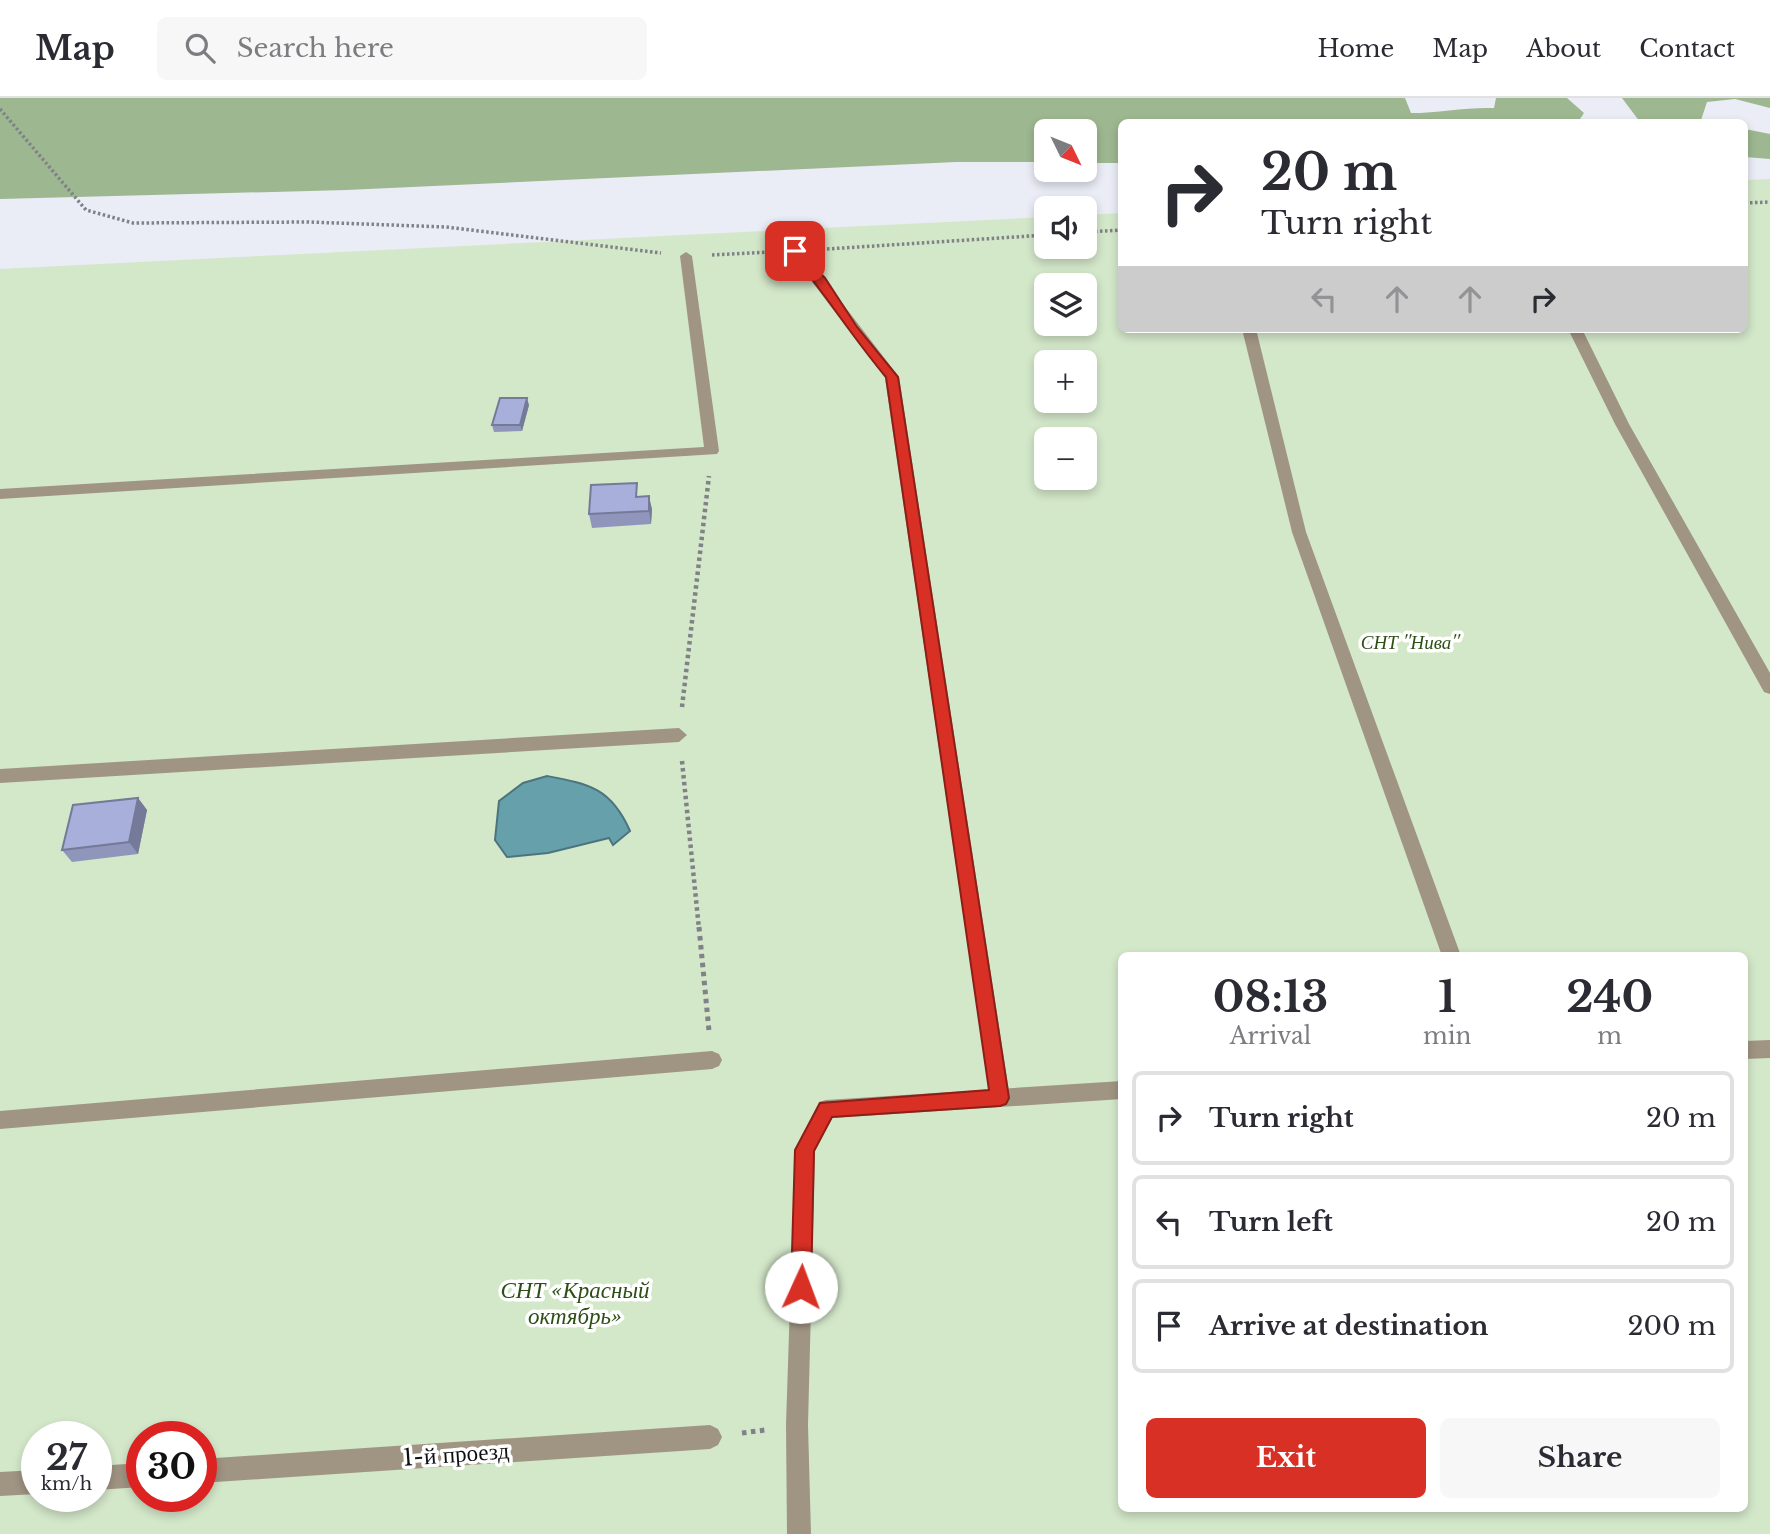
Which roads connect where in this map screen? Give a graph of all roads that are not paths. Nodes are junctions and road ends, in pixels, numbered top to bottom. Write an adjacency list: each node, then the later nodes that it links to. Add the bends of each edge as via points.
1 (795, 251): 14 (street, via 892,377)
2 (686, 256): 5 (street, via 712,451)
3 (1250, 333): 9 (street, via 1299,532)
4 (1577, 333): 6 (street, via 1622,424)
5 (0, 494)
6 (1770, 688)
7 (679, 735): 8 (street)
8 (0, 776)
9 (1451, 952)
10 (1770, 1049): 11 (street)
11 (1748, 1050)
12 (712, 1060): 15 (street)
13 (1118, 1090): 14 (street)
14 (1000, 1098): 20 (street, via 826,1109 805,1150 797,1425)
15 (0, 1120)
16 (710, 1437): 17 (street, 1-й проезд)
17 (217, 1470)
18 (21, 1483): 19 (street)
19 (0, 1484)
20 (799, 1534)

